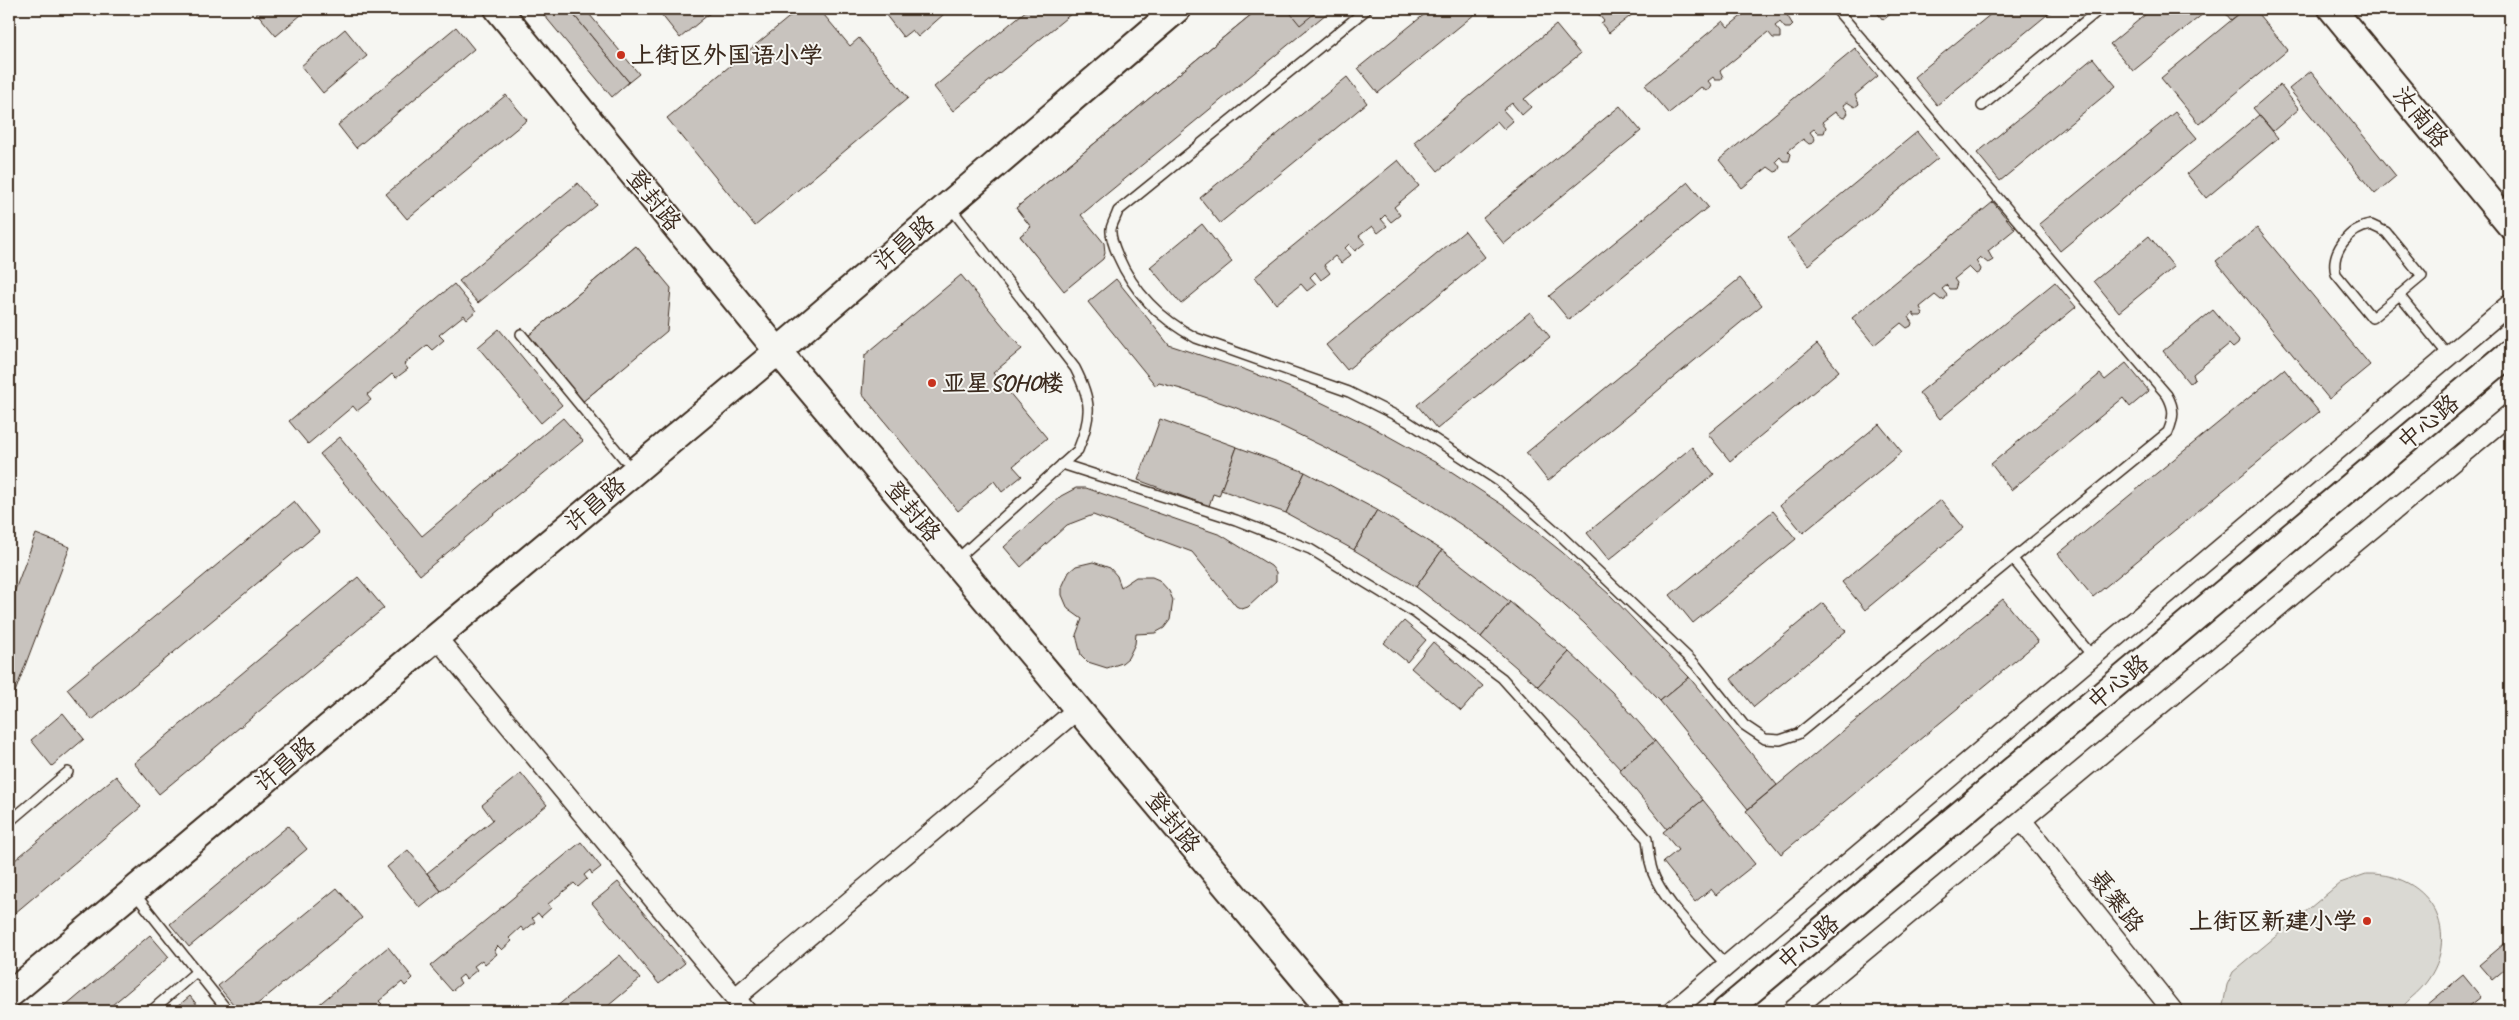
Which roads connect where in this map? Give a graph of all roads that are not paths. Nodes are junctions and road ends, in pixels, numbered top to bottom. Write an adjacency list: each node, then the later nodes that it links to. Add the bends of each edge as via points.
1 (498, 9): 14 (street, 登封路)
2 (1151, 9): 14 (street, 许昌路)
3 (1177, 9): 9 (street, 许昌路)
4 (1367, 9): 20 (lane, via 1118,212 1111,230 1125,271 1156,311 1173,326 1196,338 1357,396 1407,421 1500,482 1558,532 1696,665 1744,725 1765,739 1780,740 1798,734)
5 (1836, 9): 20 (lane, via 2174,407 2168,432)
6 (2100, 9): 8 (lane)
7 (2332, 9): 10 (street, 汝南路)
8 (1982, 106)
9 (948, 205): 14 (street, 许昌路); 19 (lane, via 1075,368 1086,390 1087,427 1078,450)
10 (2510, 225)
11 (2399, 295): 11 (lane, via 2372,318 2336,274 2333,265 2338,246 2363,226 2371,225 2386,232 2422,276); 16 (lane)
12 (2510, 304): 16 (street)
13 (521, 334): 18 (lane)
14 (772, 344): 18 (street, 许昌路); 21 (street, 登封路); 22 (street, 许昌路)
15 (2510, 353): 38 (street, 中心路)
16 (2449, 356): 23 (street)
17 (2510, 414): 27 (street)
18 (624, 459): 30 (street, 许昌路)
19 (1062, 464): 21 (lane); 29 (lane, via 1236,520 1310,549 1415,613 1465,648 1502,678 1648,839 1655,879)
20 (2013, 559): 23 (lane)
21 (955, 561): 24 (street, 登封路)
22 (436, 638): 28 (street, 许昌路); 33 (street)
23 (2093, 657): 29 (street)
24 (1079, 708): 33 (street); 36 (street, 登封路)
25 (68, 772): 26 (lane)
26 (9, 822)
27 (2023, 822): 39 (street); 40 (street, 聂寨路)
28 (133, 891): 31 (lane); 32 (street, 许昌路)
29 (1727, 966): 37 (street)
30 (9, 972)
31 (196, 972): 34 (lane); 35 (lane)
32 (9, 994)
33 (741, 1005)
34 (151, 1011)
35 (228, 1011)
36 (1332, 1011)
37 (1674, 1011)
38 (1726, 1011)
39 (1792, 1011)
40 (2173, 1011)

